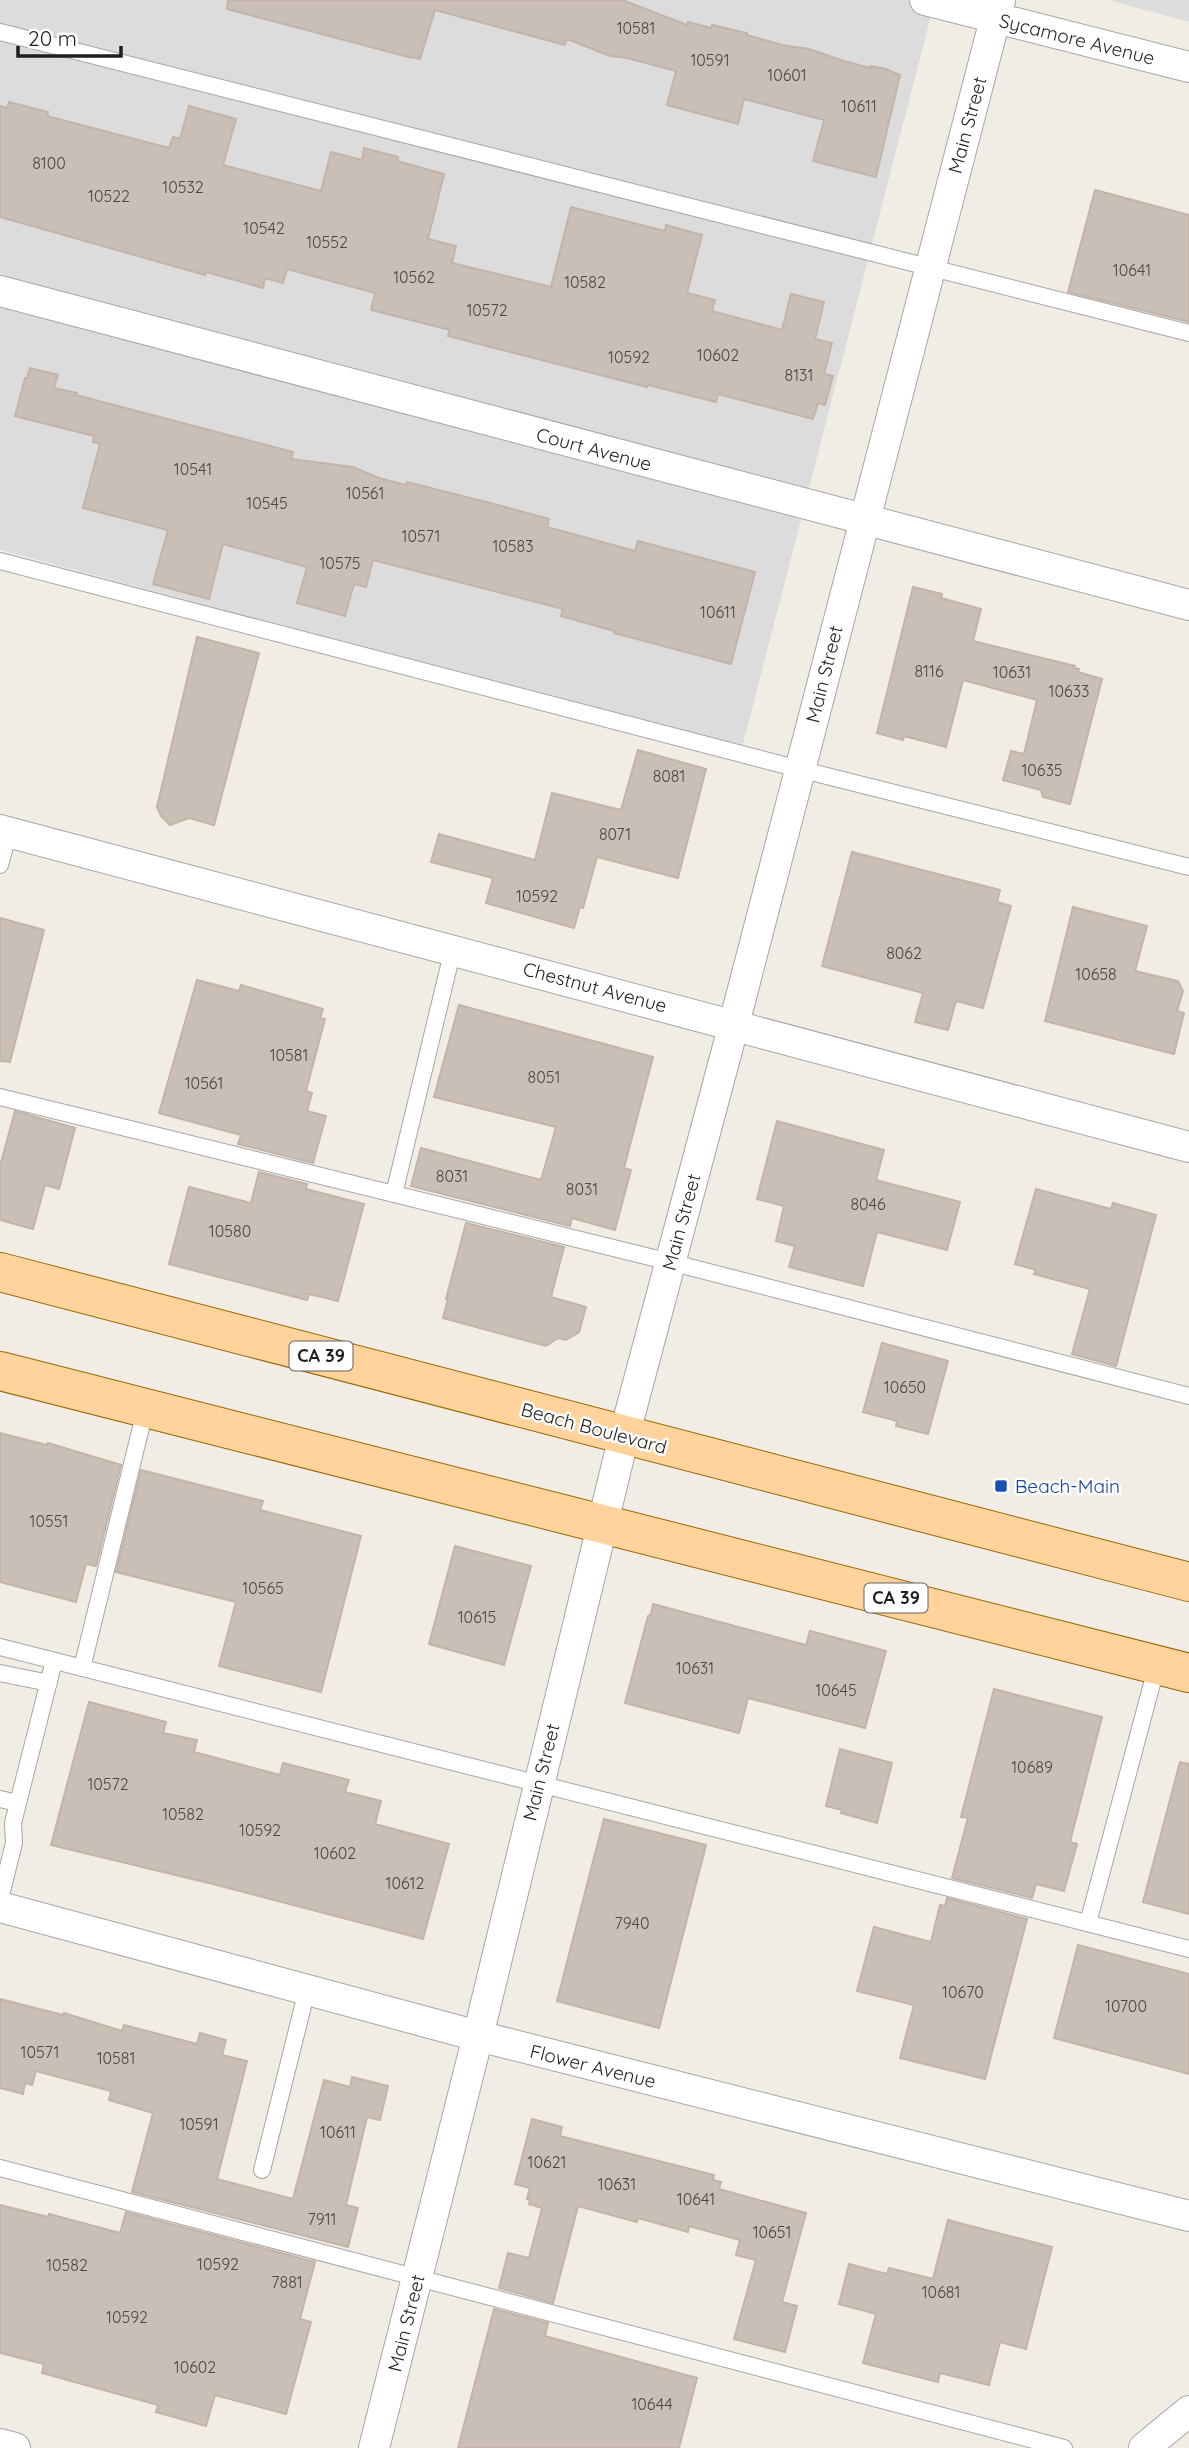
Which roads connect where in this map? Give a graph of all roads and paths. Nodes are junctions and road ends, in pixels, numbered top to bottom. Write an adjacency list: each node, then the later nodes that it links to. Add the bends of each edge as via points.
1 (925, 0): 2 (street, Sycamore Avenue)
2 (997, 9): 4 (street, Sycamore Avenue); 5 (street, Main Street)
3 (0, 32): 5 (lane)
4 (1189, 67)
5 (930, 267): 7 (lane); 8 (street, Main Street)
6 (0, 291): 8 (street, Court Avenue)
7 (1189, 333)
8 (863, 520): 10 (street, Court Avenue); 11 (street, Main Street)
9 (0, 561): 11 (lane)
10 (1189, 605)
11 (799, 769): 14 (lane); 16 (street, Main Street)
12 (4, 831): 13 (lane); 15 (street, Chestnut Avenue)
13 (0, 865)
14 (1189, 867)
15 (453, 949): 16 (street, Chestnut Avenue); 19 (lane)
16 (734, 1024): 18 (street, Chestnut Avenue); 20 (street, Main Street)
17 (0, 1097): 19 (lane)
18 (1189, 1147)
19 (394, 1194): 20 (lane)
20 (670, 1262): 23 (lane); 25 (street, Main Street)
21 (0, 1272): 25 (main road, Beach Boulevard / CA 39)
22 (0, 1371): 24 (main road, CA 39)
23 (1189, 1396)
24 (146, 1407): 26 (main road, CA 39); 30 (lane)
25 (624, 1436): 26 (street, Main Street); 27 (main road, Beach Boulevard / CA 39)
26 (603, 1524): 31 (main road, CA 39); 34 (street, Main Street)
27 (1189, 1581)
28 (0, 1647): 29 (lane)
29 (54, 1661): 30 (lane); 33 (lane)
30 (82, 1668): 34 (lane)
31 (1173, 1669): 39 (lane)
32 (0, 1673): 33 (lane)
33 (48, 1684): 36 (lane)
34 (538, 1784): 39 (lane); 42 (street, Main Street)
35 (0, 1799): 36 (lane)
36 (18, 1803): 37 (lane)
37 (0, 1899)
38 (0, 1907): 41 (street, Flower Avenue)
39 (1088, 1923): 40 (lane)
40 (1189, 1949)
41 (307, 1990): 42 (street, Flower Avenue); 44 (lane)
42 (478, 2036): 45 (street, Flower Avenue); 46 (street, Main Street)
43 (0, 2168): 46 (lane)
44 (262, 2170)
45 (1189, 2216)
46 (417, 2277): 50 (street, Main Street); 51 (lane)
47 (1189, 2412): 52 (street)
48 (0, 2444): 49 (street)
49 (15, 2448)
50 (374, 2448)
51 (1064, 2448)
52 (1144, 2448)

